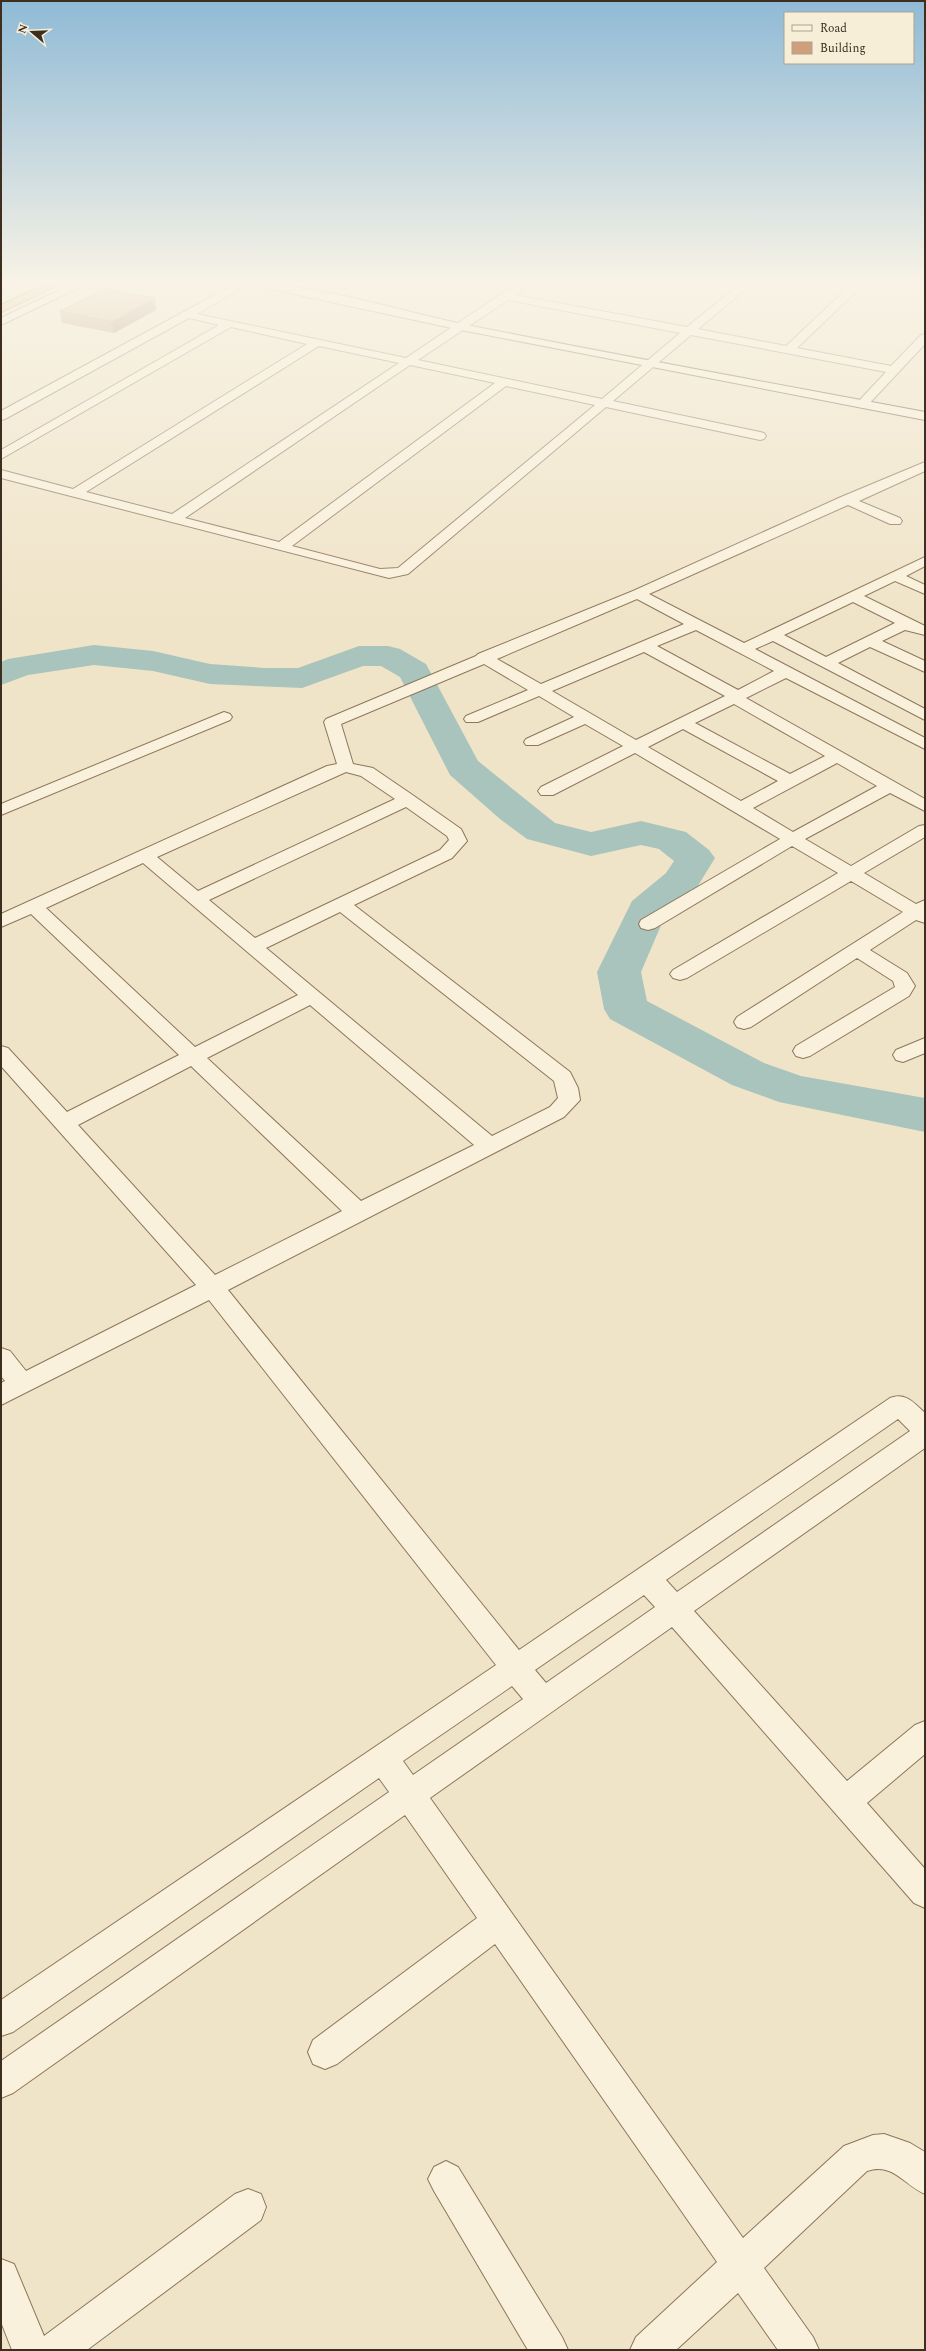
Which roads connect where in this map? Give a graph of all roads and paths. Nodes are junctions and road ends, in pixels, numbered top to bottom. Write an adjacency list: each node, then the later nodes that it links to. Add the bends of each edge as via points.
1 (43, 394): 12 (street)
2 (107, 394): 15 (street)
3 (235, 394): 18 (street)
4 (361, 394): 20 (street)
5 (488, 394): 22 (street)
6 (560, 394): 10 (street)
7 (614, 394): 10 (street)
8 (807, 394): 11 (street)
9 (872, 394): 11 (street)
10 (604, 403): 14 (street); 22 (street, via 403,571 380,573)
11 (862, 404): 13 (street)
12 (1, 416)
13 (925, 416)
14 (760, 436)
15 (1, 454)
16 (925, 466): 19 (street)
17 (1, 474): 18 (street)
18 (75, 493): 20 (street)
19 (846, 500): 21 (street); 26 (street)
20 (174, 519): 22 (street)
21 (895, 521)
22 (281, 547)
23 (925, 561): 24 (street)
24 (895, 576): 25 (street); 27 (street)
25 (925, 590)
26 (638, 594): 28 (street); 35 (street)
27 (852, 596): 29 (street); 31 (street)
28 (697, 624): 33 (street); 34 (street)
29 (910, 625): 30 (street); 32 (street, via 898,626)
30 (925, 631)
31 (773, 635): 34 (street); 36 (street)
32 (870, 640): 36 (street); 37 (street)
33 (645, 646): 39 (street); 40 (street, via 734,694)
34 (744, 649): 38 (street)
35 (483, 657): 39 (street); 51 (street, via 332,722)
36 (825, 663): 41 (street)
37 (922, 663)
38 (787, 671): 40 (street); 46 (street)
39 (540, 690): 43 (street); 44 (street)
40 (734, 698): 45 (street); 50 (street)
41 (922, 710): 46 (street)
42 (224, 717): 58 (street)
43 (587, 717): 47 (street); 49 (street)
44 (472, 719)
45 (683, 723): 49 (street); 52 (street)
46 (890, 725): 48 (street)
47 (532, 742)
48 (925, 744)
49 (638, 746): 54 (street); 57 (street)
50 (837, 756): 52 (street); 53 (street)
51 (346, 767): 55 (street, via 367,772); 61 (street, via 333,770)
52 (790, 782): 57 (street)
53 (890, 786): 56 (street); 60 (street)
54 (547, 791)
55 (408, 800): 63 (street); 64 (street, via 455,833 458,841 446,854)
56 (925, 806)
57 (741, 808): 60 (street)
58 (1, 810)
59 (925, 830): 62 (street)
60 (792, 839): 62 (street); 68 (street)
61 (145, 856): 63 (street); 65 (street)
62 (850, 873): 66 (street); 71 (street)
63 (197, 899): 69 (street)
64 (341, 904): 69 (street); 80 (street, via 562,1077 568,1088 569,1100 557,1112)
65 (33, 906): 67 (street); 78 (street)
66 (922, 911): 70 (street)
67 (1, 921)
68 (648, 924)
69 (252, 947): 72 (street)
70 (857, 950): 73 (street); 75 (street, via 900,977 905,986 902,991)
71 (680, 974)
72 (312, 996): 78 (street); 80 (street)
73 (744, 1022)
74 (925, 1045): 77 (street)
75 (803, 1051)
76 (2, 1055): 79 (street)
77 (903, 1055)
78 (193, 1057): 79 (street); 81 (street)
79 (64, 1123): 82 (street)
80 (490, 1146): 81 (street)
81 (359, 1213): 82 (street)
82 (212, 1287): 84 (street); 90 (street)
83 (1, 1358): 84 (street)
84 (22, 1384): 85 (street)
85 (1, 1396)
86 (925, 1429): 88 (street, via 899,1405)
87 (925, 1434): 89 (street)
88 (646, 1578): 89 (street); 90 (street)
89 (675, 1610): 91 (street); 95 (street)
90 (517, 1666): 91 (street); 93 (street)
91 (544, 1702): 94 (street)
92 (925, 1735): 95 (street)
93 (383, 1758): 94 (street); 98 (street)
94 (409, 1796): 97 (street); 100 (street)
95 (846, 1802): 96 (street)
96 (925, 1892)
97 (498, 1922): 99 (street); 104 (street)
98 (1, 2020)
99 (326, 2052)
100 (1, 2081)
101 (925, 2176): 104 (street, via 919,2168 898,2156 878,2151 856,2158)
102 (446, 2178): 108 (street)
103 (248, 2207): 107 (street)
104 (740, 2265): 109 (street); 110 (street)
105 (4, 2295): 106 (street)
106 (30, 2350)
107 (56, 2350)
108 (549, 2350)
109 (649, 2350)
110 (800, 2350)

